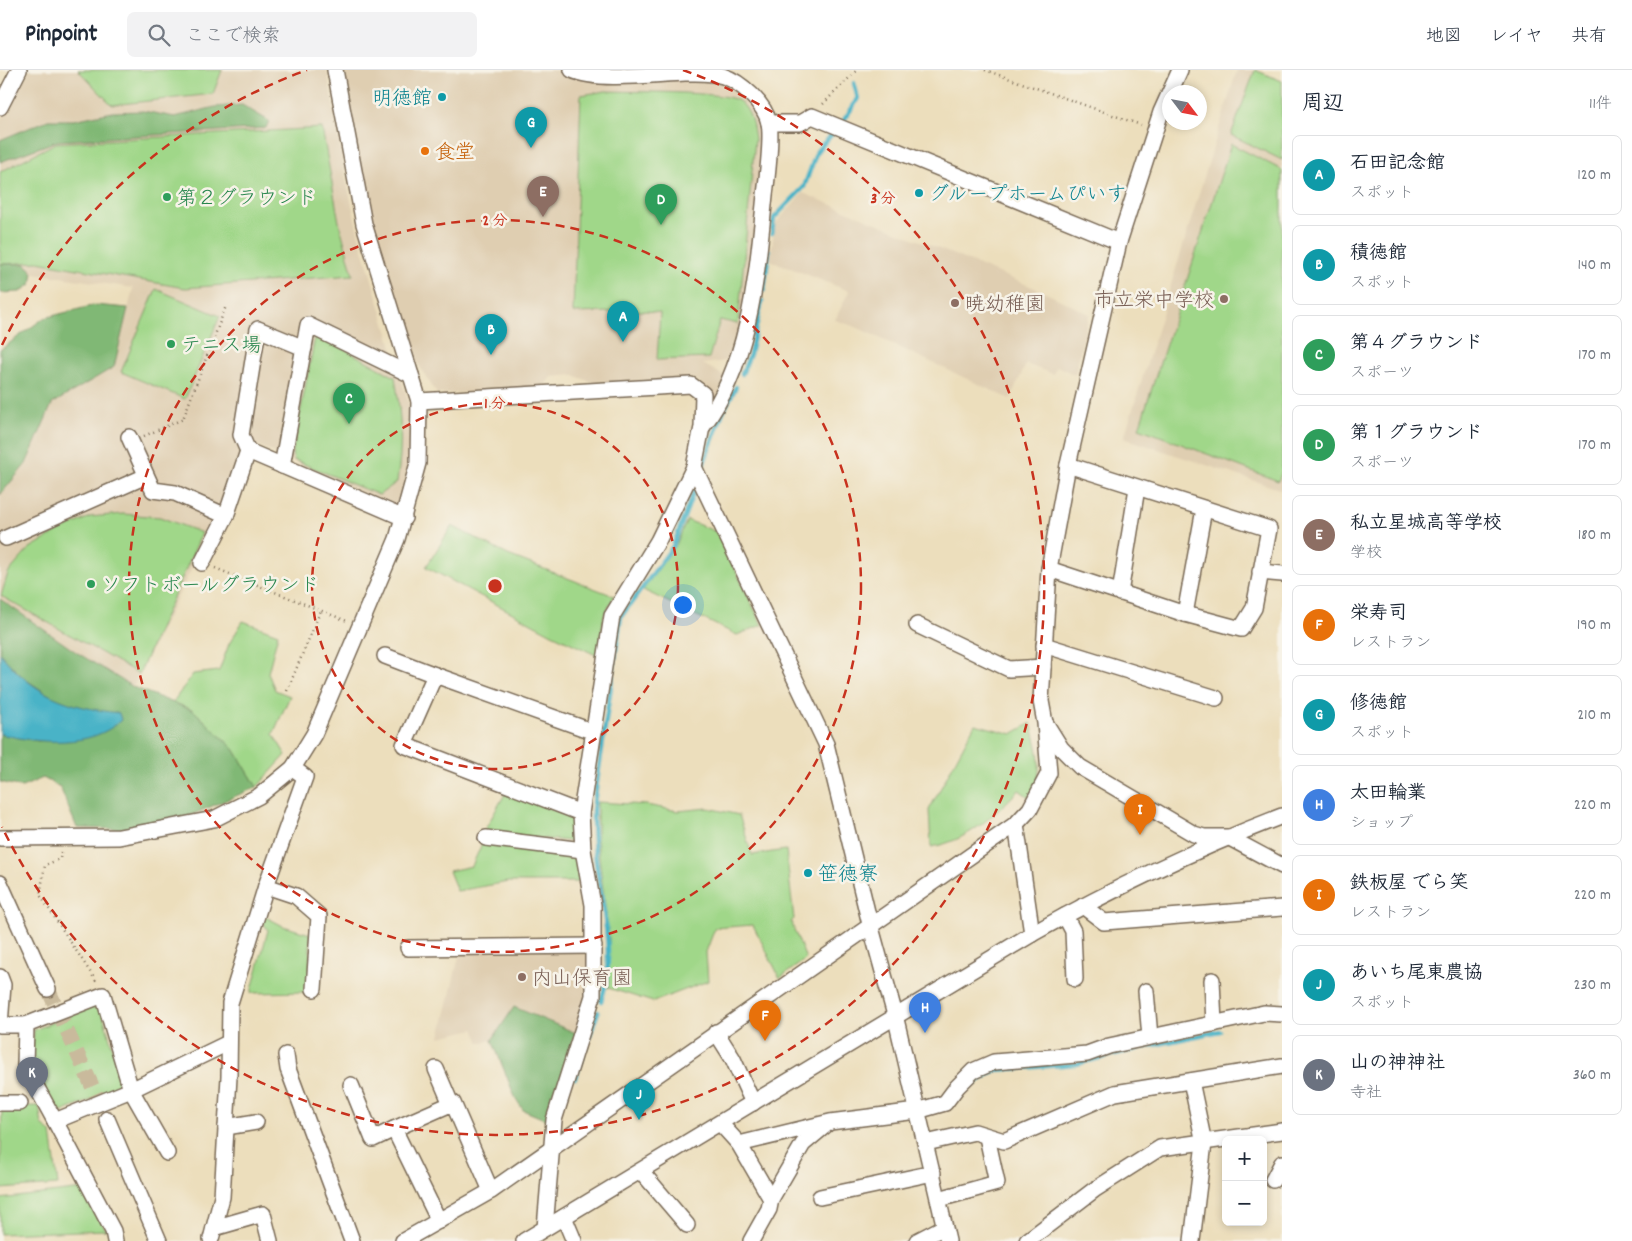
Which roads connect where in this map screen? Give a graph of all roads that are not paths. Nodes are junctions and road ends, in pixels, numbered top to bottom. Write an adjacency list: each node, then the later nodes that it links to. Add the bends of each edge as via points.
1 (19, 70): 5 (street)
2 (335, 70): 9 (street, via 364,224)
3 (572, 70): 6 (street, via 598,76 722,75 744,88)
4 (1180, 70): 7 (street, via 1155,130)
5 (0, 107)
6 (769, 123): 7 (street, via 800,123 812,116); 11 (street, via 768,167 748,322 731,375)
7 (1119, 242): 14 (street)
8 (304, 348): 9 (street, via 308,325); 13 (street, via 258,329 241,435); 15 (street)
9 (411, 375): 10 (street)
10 (419, 401): 11 (street, via 691,385 703,394); 21 (street, via 418,463)
11 (702, 427): 16 (street)
12 (130, 439): 17 (street)
13 (248, 451): 15 (street); 20 (street)
14 (1068, 465): 18 (street); 24 (street)
15 (282, 466): 21 (street)
16 (694, 467): 36 (street, via 658,541 612,616); 51 (street, via 826,744)
17 (146, 476): 20 (street, via 153,490 176,493); 22 (street)
18 (1138, 488): 19 (street); 27 (street)
19 (1204, 509): 25 (street, via 1268,529); 28 (street)
20 (226, 516): 23 (street)
21 (404, 518): 37 (street, via 314,734)
22 (6, 538)
23 (202, 563)
24 (1049, 569): 27 (street); 30 (street)
25 (1260, 572): 26 (street); 28 (street, via 1254,608 1241,629)
26 (1282, 574)
27 (1120, 593): 28 (street)
28 (1185, 614)
29 (917, 625): 32 (street, via 1009,669)
30 (1044, 645): 32 (street); 34 (street)
31 (385, 656): 33 (street)
32 (1043, 666): 35 (street, via 1041,701)
33 (436, 675): 36 (street); 38 (street, via 404,745)
34 (1216, 698)
35 (1045, 723): 40 (street, via 1049,773 1030,809); 41 (street, via 1061,748 1080,767 1194,834)
36 (594, 732): 38 (street)
37 (293, 768): 42 (street, via 259,796 214,819 119,838); 47 (street, via 306,777)
38 (581, 813): 44 (street)
39 (1282, 816): 41 (street)
40 (1016, 824): 51 (street); 52 (street)
41 (1228, 837): 45 (street); 48 (street)
42 (0, 838)
43 (486, 838): 44 (street)
44 (583, 850): 53 (street, via 593,905)
45 (1282, 866)
46 (0, 883): 58 (street)
47 (266, 886): 59 (street, via 296,896 319,916); 67 (street, via 230,1003)
48 (1083, 906): 49 (street, via 1104,922); 50 (street)
49 (1282, 908)
50 (1064, 916): 52 (street); 56 (street, via 1073,931)
51 (870, 924): 62 (street); 65 (street)
52 (1032, 934): 62 (street)
53 (594, 946): 54 (street); 91 (street, via 593,996 554,1120)
54 (408, 948)
55 (0, 977): 64 (street, via 3,985 0,1025)
56 (1075, 979)
57 (1212, 980): 63 (street)
58 (48, 989)
59 (314, 989)
60 (1146, 991): 66 (street)
61 (1282, 1014): 63 (street, via 1264,1013)
62 (895, 1015): 76 (street); 78 (street)
63 (1214, 1024): 66 (street)
64 (26, 1025): 73 (street, via 103,995); 80 (street, via 25,1066)
65 (716, 1032): 76 (street, via 733,1059); 91 (street)
66 (1150, 1037): 78 (street, via 1087,1054 994,1062 973,1071 945,1103)
67 (228, 1043): 73 (street); 84 (street)
68 (286, 1055): 109 (street, via 288,1069)
69 (1282, 1066): 71 (street)
70 (436, 1069): 77 (street)
71 (1191, 1081): 87 (street, via 1115,1094 1004,1141); 89 (street)
72 (350, 1085): 85 (street, via 372,1139)
73 (131, 1090): 80 (street); 92 (street)
74 (0, 1103): 75 (street)
75 (20, 1103)
76 (752, 1103): 83 (street)
77 (451, 1104): 85 (street); 97 (street)
78 (917, 1111): 82 (street); 88 (street)
79 (107, 1119): 107 (street)
80 (55, 1122): 106 (street, via 113,1231)
81 (256, 1122): 84 (street)
82 (830, 1122): 90 (street); 99 (street, via 803,1144)
83 (720, 1123): 90 (street); 94 (street)
84 (226, 1127): 108 (street, via 222,1197 213,1234 263,1214)
85 (394, 1129): 102 (street)
86 (1282, 1131): 89 (street)
87 (987, 1137): 88 (street, via 975,1132); 100 (street, via 996,1183)
88 (926, 1143): 95 (street)
89 (1204, 1143): 115 (street, via 1160,1148 1094,1190); 116 (street)
90 (739, 1144): 99 (street)
91 (552, 1147): 97 (street); 104 (street)
92 (167, 1152)
93 (1282, 1163): 96 (street)
94 (641, 1171): 101 (street); 103 (street)
95 (933, 1173): 98 (street); 100 (street)
96 (1273, 1180)
97 (491, 1191): 102 (street)
98 (820, 1197)
99 (771, 1199): 113 (street)
100 (939, 1199): 105 (street)
101 (564, 1217): 104 (street); 112 (street)
102 (439, 1221): 110 (street)
103 (687, 1225)
104 (545, 1228): 111 (street)
105 (946, 1234): 114 (street)
106 (115, 1241)
107 (159, 1241)
108 (270, 1241)
109 (352, 1241)
110 (403, 1241)
111 (524, 1241)
112 (574, 1241)
113 (751, 1241)
114 (918, 1241)
115 (1027, 1241)
116 (1192, 1241)

